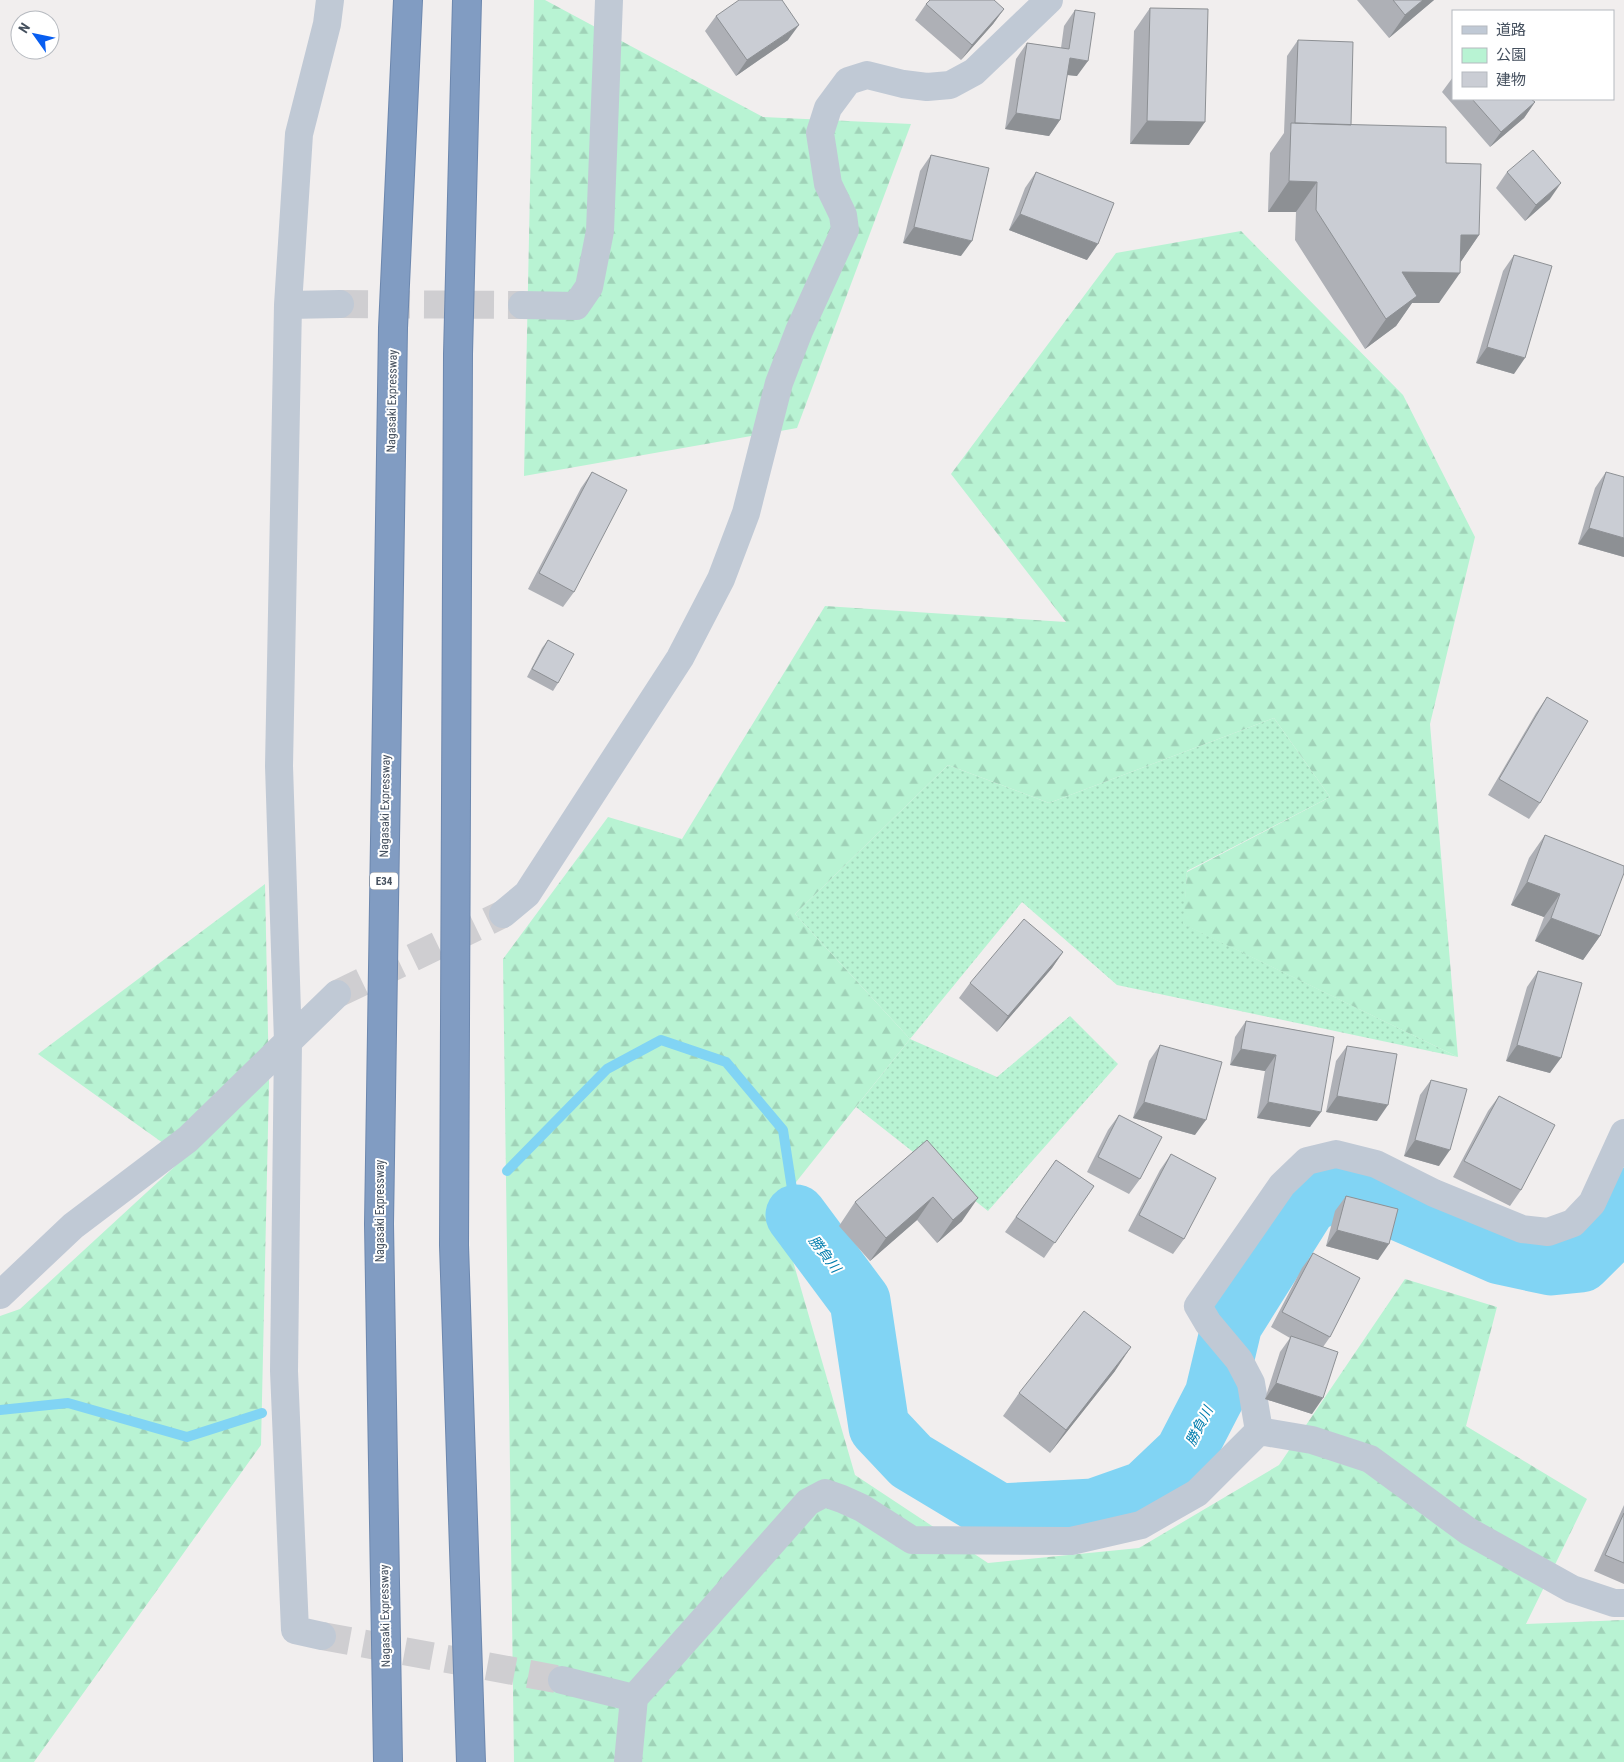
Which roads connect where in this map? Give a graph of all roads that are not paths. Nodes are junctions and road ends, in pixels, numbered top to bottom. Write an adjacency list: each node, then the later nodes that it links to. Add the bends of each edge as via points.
1 (330, 0): 7 (street, via 299,134)
2 (408, 0): 19 (highway, Nagasaki Expressway / E34, via 393,328 379,1224)
3 (467, 0): 20 (highway, via 458,354 454,1245)
4 (609, 0): 8 (street, via 600,231 589,287 576,306)
5 (1049, 0): 9 (street, via 974,72 950,85 927,87 867,75 848,81 828,108 820,133 822,156 828,184 843,215 845,230 799,331 780,383 746,513 721,579 680,658 527,894)
6 (340, 304): 7 (street)
7 (288, 305): 11 (street, via 279,766)
8 (522, 305)
9 (503, 914)
10 (337, 994): 11 (street)
11 (288, 1042): 13 (street, via 188,1139 72,1226); 16 (street, via 284,1371 295,1630)
12 (1624, 1133): 14 (street, via 1592,1202 1573,1223 1548,1232 1522,1229 1434,1193 1376,1164 1336,1154 1307,1161 1282,1186 1198,1306 1239,1360 1251,1383)
13 (0, 1295)
14 (1258, 1431): 15 (street, via 1312,1440 1370,1459 1468,1530 1572,1589 1614,1603); 18 (street, via 1188,1497 1140,1525 1070,1541 912,1540 862,1508 824,1493 808,1502)
15 (1624, 1603)
16 (322, 1636)
17 (562, 1680): 18 (street)
18 (634, 1698): 21 (street)
19 (388, 1762)
20 (471, 1762)
21 (628, 1762)

